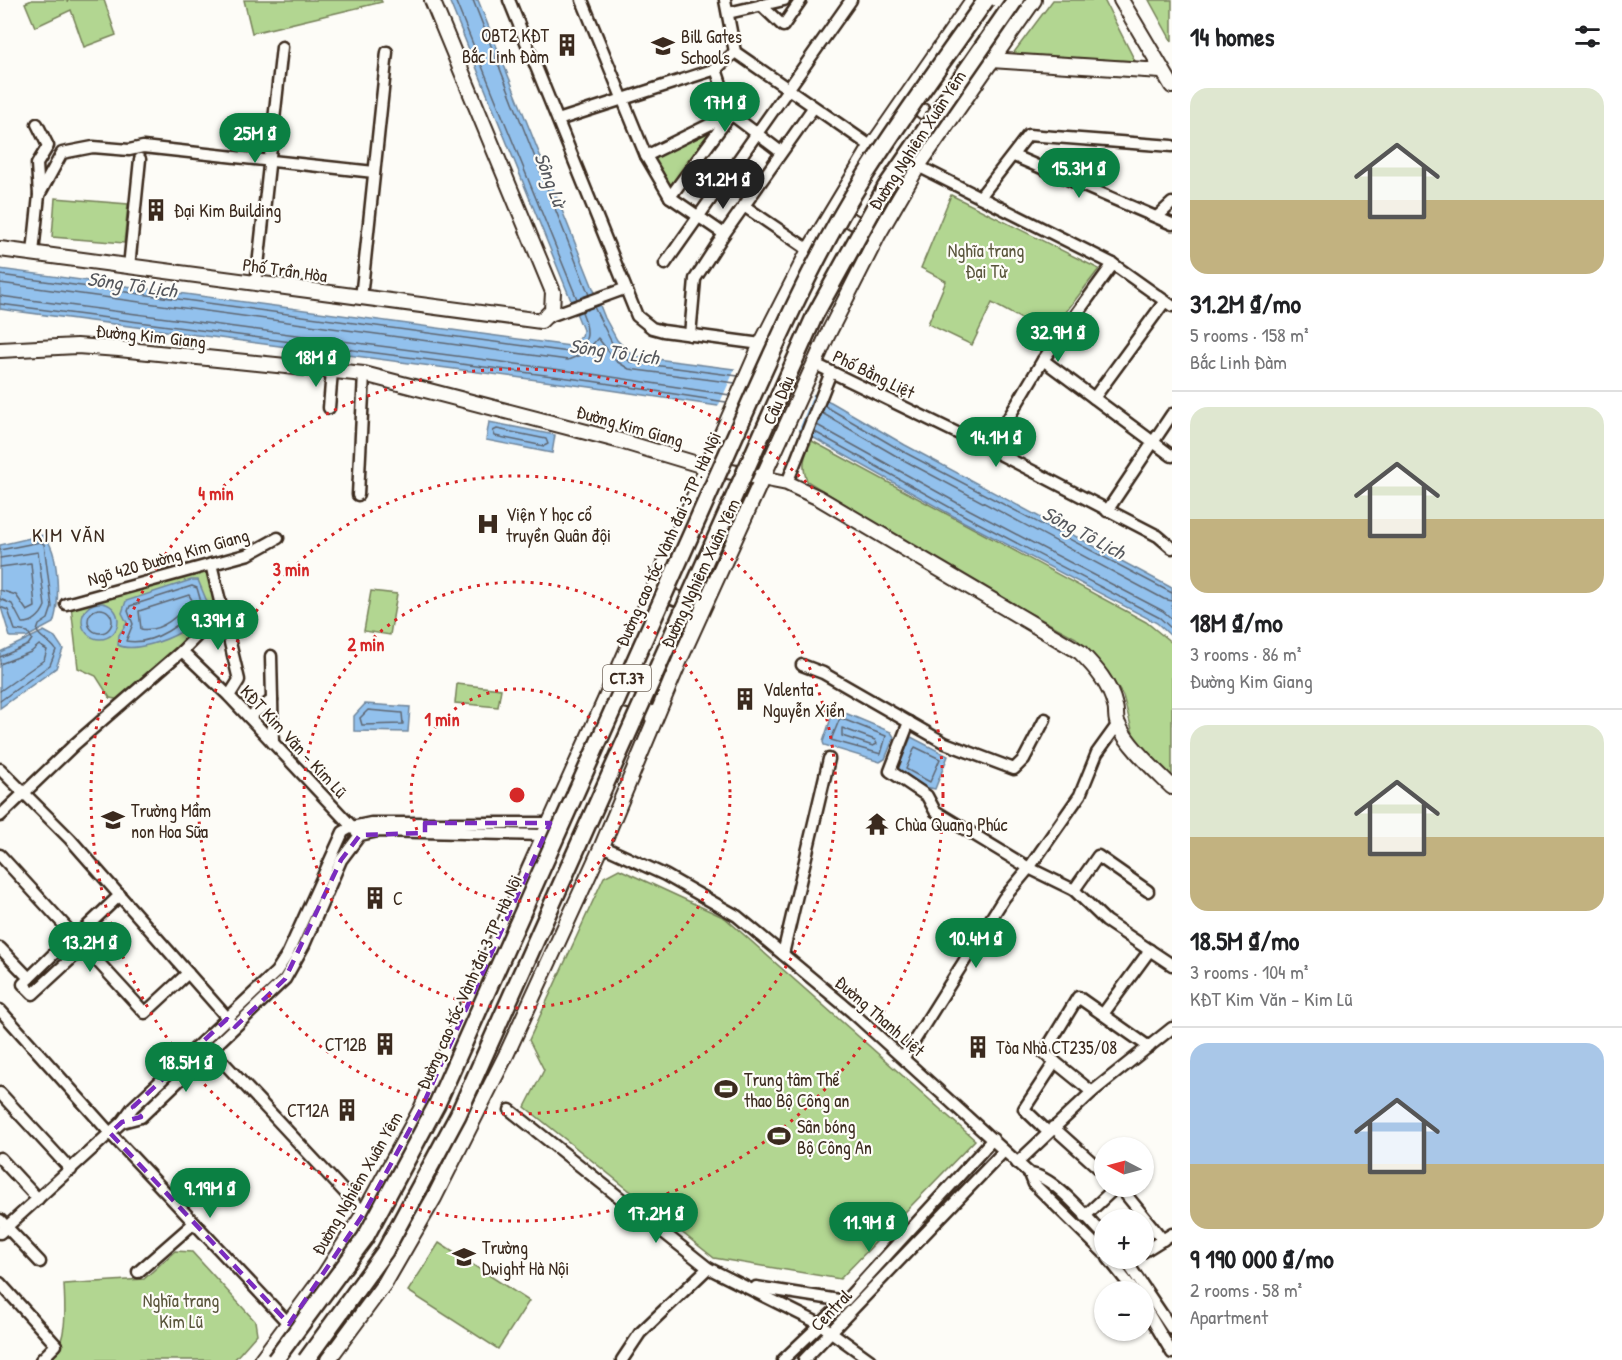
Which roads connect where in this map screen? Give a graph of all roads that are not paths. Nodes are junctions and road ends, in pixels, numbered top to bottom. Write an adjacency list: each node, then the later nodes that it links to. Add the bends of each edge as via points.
1 (432, 0): 61 (main road, via 550,282 554,302)
2 (509, 0): 27 (street)
3 (582, 0): 24 (street)
4 (725, 0): 14 (street)
5 (784, 0): 13 (street)
6 (801, 0): 13 (street, via 783,26)
7 (851, 0): 22 (street)
8 (973, 0): 23 (main road, Đường Nghiêm Xuân Yêm)
9 (986, 0): 180 (highway, Đường cao tốc Vành đai 3 TP. Hà Nội / CT.37, bridge, via 866,174 830,235 759,382 436,1104 365,1238)
10 (1015, 0): 181 (highway, CT.37, bridge, via 885,188 815,315 458,1115 385,1251)
11 (1034, 0): 18 (main road, Đường Nghiêm Xuân Yêm)
12 (1121, 0): 20 (main road)
13 (761, 5): 14 (street)
14 (728, 13): 17 (street)
15 (282, 47): 37 (street)
16 (387, 52): 39 (street)
17 (735, 52): 19 (street); 22 (street)
18 (991, 60): 20 (main road); 29 (main road, Đường Nghiêm Xuân Yêm)
19 (716, 69): 24 (street); 26 (street)
20 (1161, 71): 21 (main road)
21 (1172, 86)
22 (786, 90): 25 (street); 30 (street)
23 (905, 98): 29 (main road); 32 (main road, Đường Nghiêm Xuân Yêm)
24 (622, 99): 27 (street); 34 (street)
25 (813, 108): 32 (street); 33 (street)
26 (731, 114): 30 (street); 34 (street); 41 (street)
27 (558, 120): 58 (street)
28 (37, 124): 40 (street, via 48,146 37,164)
29 (944, 127): 38 (main road, Đường Nghiêm Xuân Yêm)
30 (756, 133): 33 (street); 46 (street)
31 (1172, 146): 35 (street, via 1028,135)
32 (872, 147): 45 (main road, Đường Nghiêm Xuân Yêm)
33 (781, 152): 44 (street)
34 (646, 156): 41 (street)
35 (1014, 156): 42 (street); 47 (street)
36 (140, 159): 56 (street)
37 (269, 162): 39 (street); 40 (street, via 143,147 93,147 62,153); 57 (street)
38 (918, 166): 42 (street); 50 (main road, Đường Nghiêm Xuân Yêm)
39 (374, 172): 59 (street)
40 (39, 195): 53 (street)
41 (670, 197): 46 (street)
42 (980, 198): 55 (street)
43 (1172, 203): 47 (street)
44 (744, 206): 49 (street); 52 (street)
45 (832, 210): 50 (main road); 52 (main road, Đường Nghiêm Xuân Yêm)
46 (699, 217): 49 (street); 54 (street)
47 (1157, 217): 48 (street)
48 (1172, 224)
49 (724, 234): 62 (street, via 695,279)
50 (878, 235): 66 (main road, Đường Nghiêm Xuân Yêm)
51 (0, 249): 53 (main road, Phố Trần Hòa)
52 (809, 250): 64 (main road, Đường Nghiêm Xuân Yêm)
53 (33, 253): 56 (main road, Phố Trần Hòa)
54 (665, 264)
55 (1113, 264): 60 (street); 65 (street)
56 (129, 267): 57 (main road, Phố Trần Hòa)
57 (255, 284): 59 (main road, Phố Trần Hòa)
58 (624, 289): 61 (street); 62 (street, via 637,316 646,324)
59 (361, 298): 61 (main road, Phố Trần Hòa, via 536,322)
60 (1169, 303): 70 (street)
61 (547, 317)
62 (690, 335): 64 (street)
63 (0, 350): 67 (main road, Đường Kim Giang, via 88,347)
64 (758, 350): 77 (main road, Đường Nghiêm Xuân Yêm)
65 (1043, 360): 70 (street); 75 (street)
66 (813, 368): 69 (street, Phố Bằng Liệt); 73 (main road, Cầu Dậu)
67 (332, 371): 68 (main road, Đường Kim Giang); 71 (street)
68 (364, 374): 77 (main road, Đường Kim Giang); 80 (street)
69 (829, 376): 75 (street, Phố Bằng Liệt); 79 (street, Cầu Dậu)
70 (1094, 398): 74 (street)
71 (329, 408)
72 (1172, 414): 74 (street)
73 (779, 441): 78 (main road, Đường Nghiêm Xuân Yêm)
74 (1154, 442): 76 (street); 81 (street)
75 (990, 449): 81 (street, Phố Bằng Liệt)
76 (1172, 456)
77 (707, 467): 78 (main road, Đường Kim Giang); 85 (main road, Đường Nghiêm Xuân Yêm)
78 (762, 478): 79 (main road, Đường Kim Giang); 86 (main road, Đường Nghiêm Xuân Yêm)
79 (787, 483): 99 (main road, Đường Kim Giang, via 1080,652 1106,684)
80 (358, 495)
81 (1107, 511): 83 (street, Phố Bằng Liệt, via 1158,536)
82 (278, 538): 84 (street, Ngõ 420 Đường Kim Giang, via 249,554)
83 (1172, 548)
84 (211, 564): 87 (street, Ngõ 420 Đường Kim Giang); 88 (street)
85 (656, 581): 86 (main road, via 676,599 700,598); 94 (main road, Đường Nghiêm Xuân Yêm)
86 (711, 592): 96 (main road, Đường Nghiêm Xuân Yêm)
87 (66, 604)
88 (222, 609): 89 (street); 92 (street, via 239,680)
89 (182, 651): 92 (street, KĐT Kim Văn - Kim Lũ); 104 (street, via 75,744)
90 (271, 656): 93 (street)
91 (802, 665): 98 (street)
92 (229, 696): 95 (street, KĐT Kim Văn - Kim Lũ)
93 (272, 700): 95 (street); 100 (street)
94 (605, 700): 96 (main road, via 637,702); 108 (main road, Đường Nghiêm Xuân Yêm)
95 (249, 717): 100 (street, KĐT Kim Văn - Kim Lũ)
96 (654, 719): 110 (main road, Đường Nghiêm Xuân Yêm)
97 (1046, 719): 98 (street, via 1024,759 1014,769 945,743)
98 (909, 722): 112 (street, via 890,771 927,796 935,811)
99 (1118, 724): 103 (main road, Đường Kim Giang); 112 (street, via 1097,753 1080,795)
100 (273, 743): 106 (street, KĐT Kim Văn - Kim Lũ)
101 (829, 759): 121 (street)
102 (0, 769): 104 (street)
103 (1172, 787)
104 (26, 793): 105 (street); 115 (street)
105 (0, 816)
106 (352, 826): 107 (street, via 371,823); 109 (street, KĐT Kim Văn - Kim Lũ); 117 (street, via 338,840)
107 (425, 828): 108 (street); 109 (street)
108 (547, 829): 155 (main road, Đường Nghiêm Xuân Yêm, via 421,1109)
109 (360, 835): 117 (street, via 341,860)
110 (602, 846): 121 (street, Đường Thanh Liệt, via 707,898 737,916); 182 (main road, Đường Nghiêm Xuân Yêm, via 507,1053 434,1198 385,1283)
111 (0, 855): 116 (street)
112 (1029, 868): 113 (street); 133 (street, via 1004,898)
113 (1074, 890): 114 (street, via 1098,856); 120 (street, via 1106,921)
114 (1148, 891)
115 (120, 895): 116 (street); 125 (street)
116 (75, 936): 118 (street); 122 (street)
117 (299, 942): 129 (street, via 266,990)
118 (85, 946): 124 (street); 125 (street, via 146,1013)
119 (0, 948): 126 (street)
120 (1150, 950): 123 (street); 128 (street)
121 (783, 954): 133 (street, Đường Thanh Liệt)
122 (46, 961): 124 (street); 126 (street)
123 (1172, 964)
124 (57, 972): 126 (street, via 33,994 23,984)
125 (188, 973): 129 (street)
126 (29, 978)
127 (0, 1010): 142 (street)
128 (1103, 1014): 131 (street); 134 (street, via 1078,997 1044,1053)
129 (231, 1023): 132 (street); 137 (street)
130 (1172, 1028): 131 (street)
131 (1149, 1047): 135 (street)
132 (211, 1049): 139 (street); 155 (street)
133 (904, 1058): 143 (street, Đường Thanh Liệt)
134 (1055, 1062): 135 (street); 141 (street, via 1024,1109)
135 (1092, 1092): 141 (street)
136 (0, 1093): 149 (street)
137 (133, 1107): 139 (street); 140 (street)
138 (510, 1110): 164 (street)
139 (141, 1117): 140 (street)
140 (122, 1122): 142 (street)
141 (1051, 1130): 147 (street); 148 (street)
142 (110, 1133): 149 (street); 157 (street)
143 (993, 1139): 144 (street, Đường Thanh Liệt); 146 (street, Central)
144 (1004, 1151): 147 (street, Đường Thanh Liệt); 150 (street, Central)
145 (0, 1158): 154 (street)
146 (970, 1162): 150 (street); 170 (street, Central)
147 (1017, 1163): 151 (street, Đường Thanh Liệt)
148 (1094, 1165)
149 (71, 1170): 154 (street)
150 (983, 1174): 176 (street, Central)
151 (1030, 1174): 156 (street, via 1039,1174 1050,1182); 161 (street, Đường Thanh Liệt, via 1034,1184)
152 (1106, 1197): 156 (street)
153 (1129, 1197): 160 (street)
154 (38, 1199): 159 (street)
155 (364, 1213): 173 (main road, Đường Nghiêm Xuân Yêm)
156 (1085, 1216): 158 (street)
157 (194, 1223): 166 (street); 173 (street)
158 (1094, 1225)
159 (2, 1227): 163 (street)
160 (1167, 1237): 162 (street)
161 (1094, 1243)
162 (1154, 1245)
163 (39, 1262)
164 (708, 1268): 169 (street); 183 (street, via 640,1333)
165 (1117, 1269): 167 (street)
166 (138, 1272)
167 (1126, 1281)
168 (0, 1283): 178 (street, via 56,1345)
169 (745, 1286): 170 (street); 174 (street)
170 (844, 1301): 174 (street, Central)
171 (1154, 1303): 175 (street)
172 (1154, 1323): 177 (street)
173 (289, 1324): 179 (main road, Đường Nghiêm Xuân Yêm)
174 (820, 1324): 176 (street); 184 (street, Central)
175 (1172, 1329)
176 (833, 1332): 185 (street, Central); 186 (street)
177 (1172, 1353)
178 (40, 1360)
179 (261, 1360)
180 (275, 1360)
181 (306, 1360)
182 (328, 1360)
183 (622, 1360)
184 (783, 1360)
185 (804, 1360)
186 (870, 1360)

